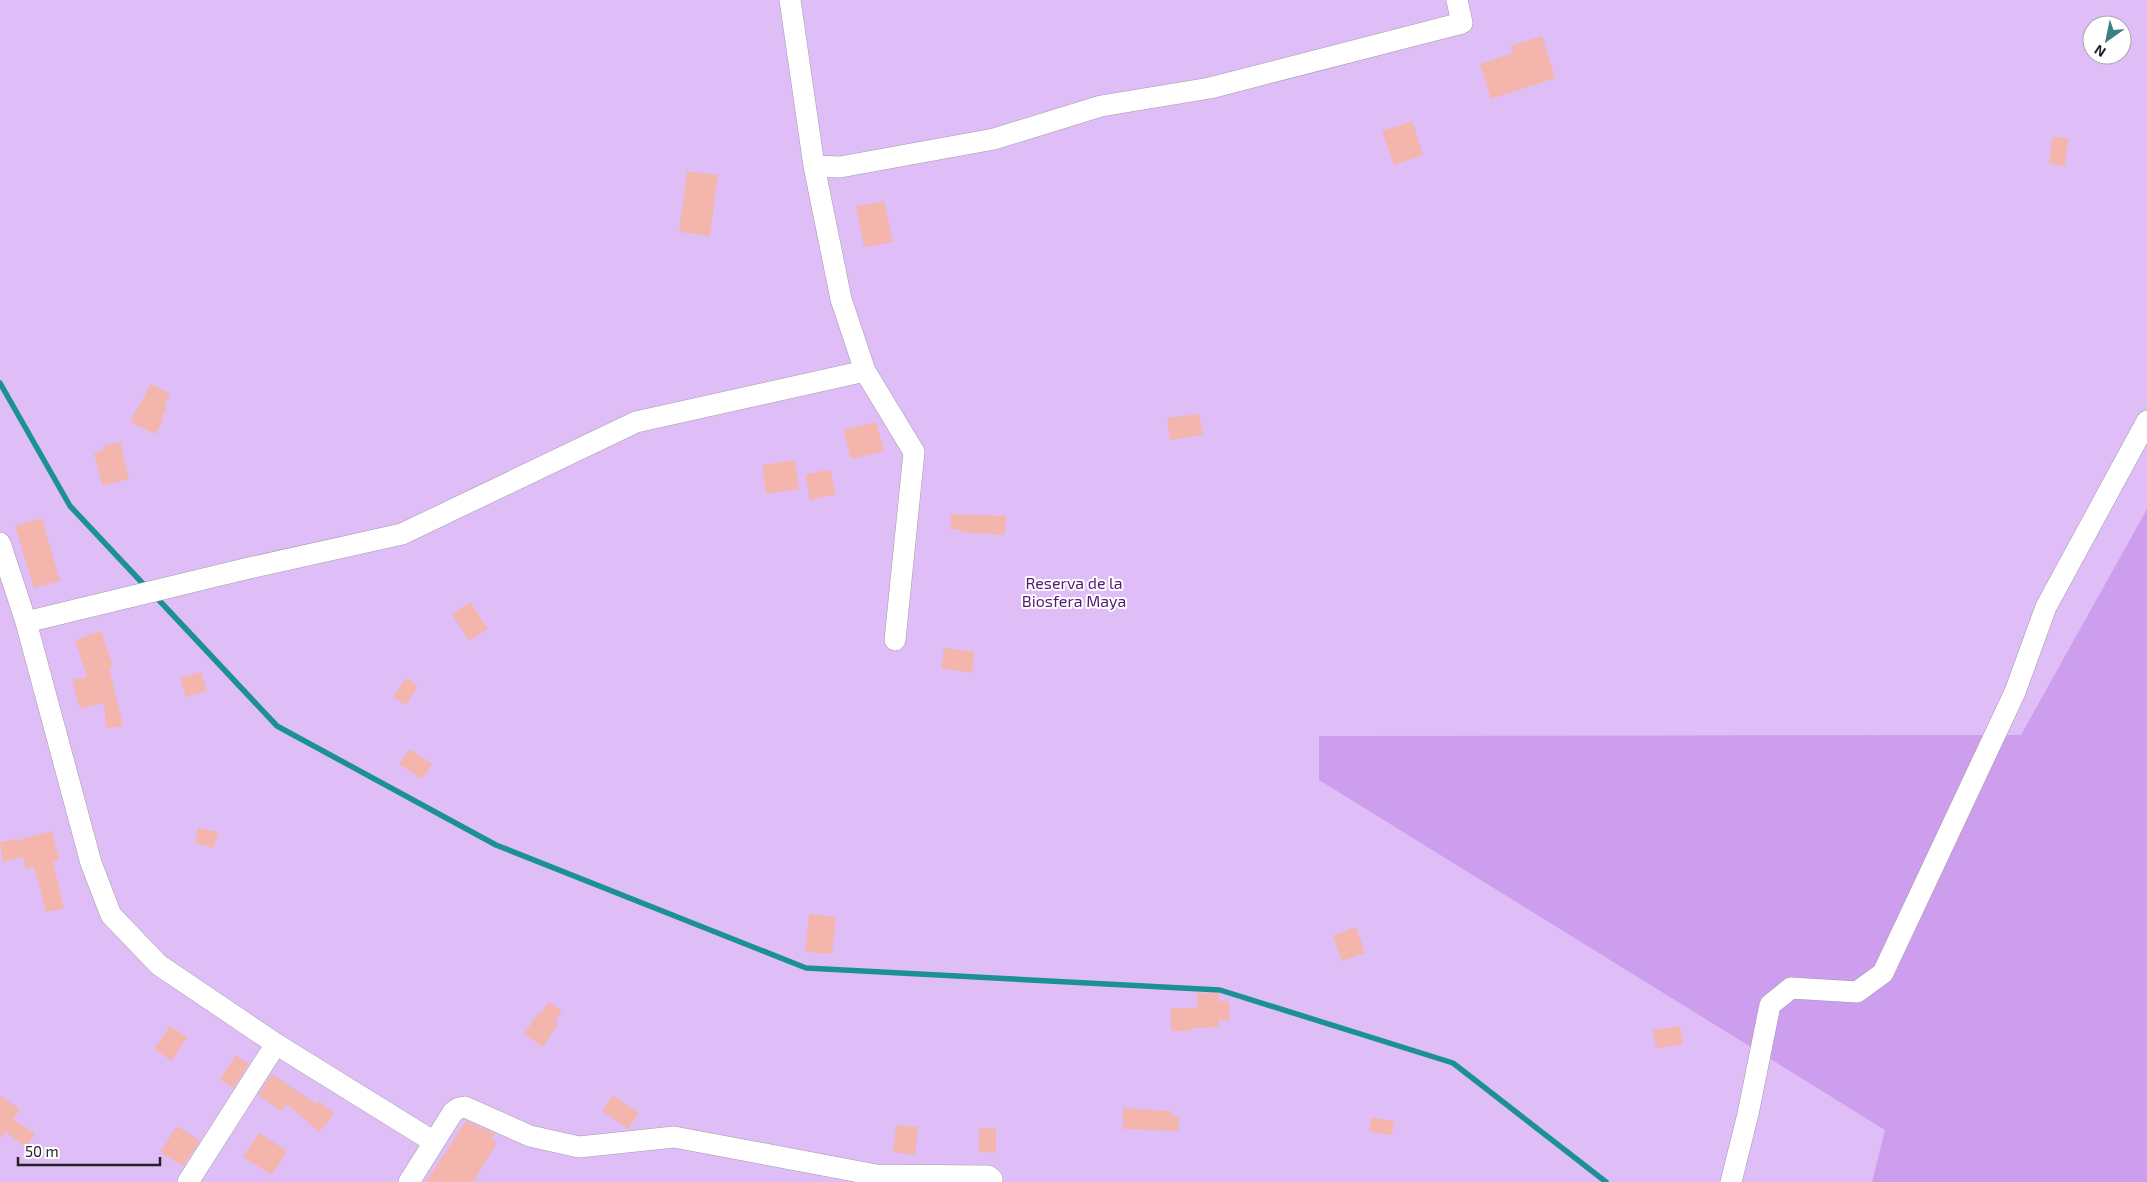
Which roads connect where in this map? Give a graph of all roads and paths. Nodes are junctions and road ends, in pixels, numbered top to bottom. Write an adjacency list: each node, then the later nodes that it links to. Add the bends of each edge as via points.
1 (790, 0): 3 (street)
2 (1457, 0): 3 (street, via 1462,24 1301,66 1210,88 1101,106 994,139 840,167)
3 (814, 166): 4 (street, via 841,299)
4 (865, 371): 7 (street, via 636,422 402,534); 8 (street, via 914,452)
5 (2147, 421): 14 (street, via 2046,607 2015,692 1883,973 1857,992 1791,988 1770,1005)
6 (0, 543): 7 (street)
7 (26, 622): 9 (street, via 91,863 111,915 158,966)
8 (895, 640)
9 (276, 1044): 10 (street); 11 (street)
10 (434, 1142): 12 (street); 13 (street, via 453,1112 465,1107 530,1136 579,1147 674,1137 876,1175 988,1176)
11 (188, 1182)
12 (408, 1182)
13 (992, 1182)
14 (1731, 1182)

